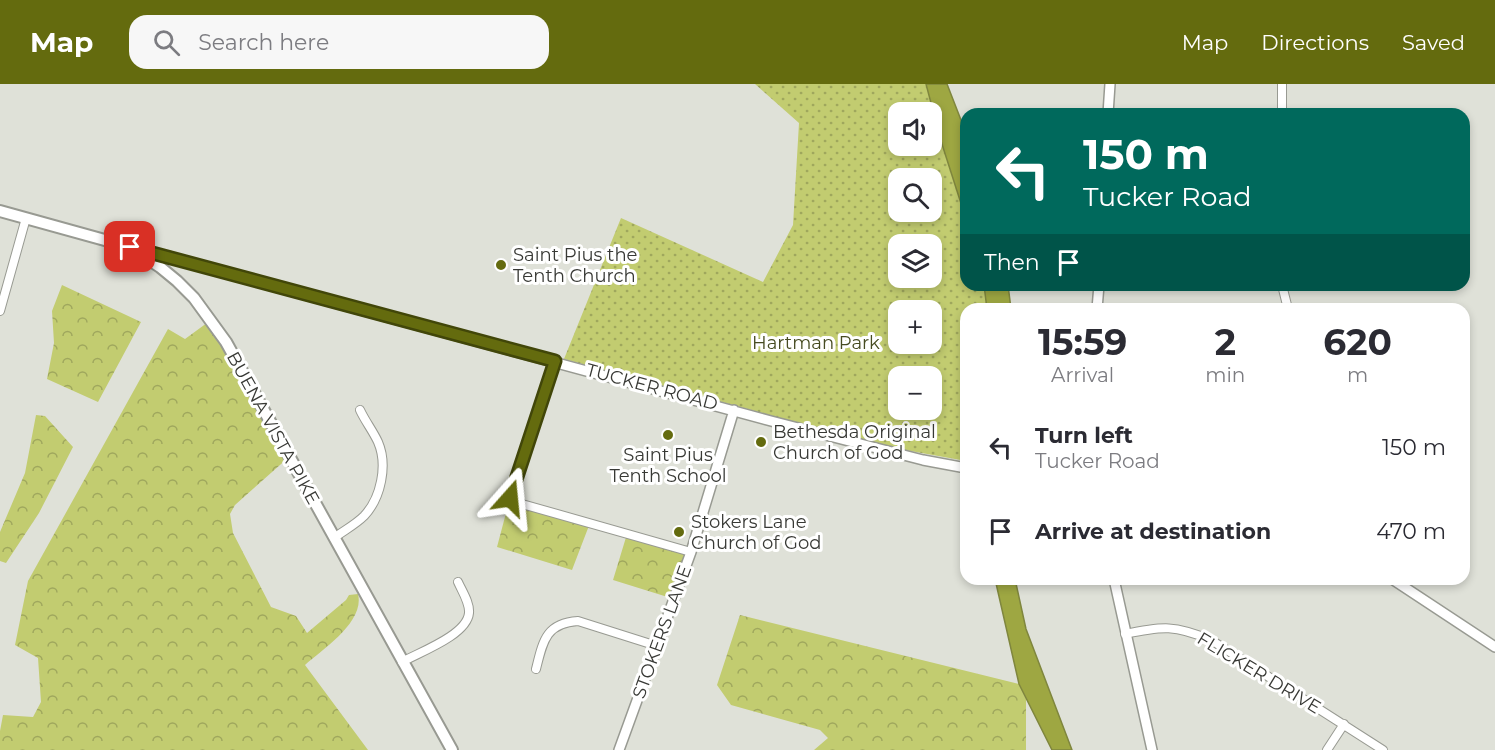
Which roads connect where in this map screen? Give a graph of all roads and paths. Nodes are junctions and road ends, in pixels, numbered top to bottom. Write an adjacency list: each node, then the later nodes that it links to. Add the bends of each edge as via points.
1 (1110, 84): 3 (street)
2 (1282, 84): 4 (street)
3 (1108, 108)
4 (1282, 108)
5 (0, 211): 6 (main road, BUENA VISTA PIKE)
6 (26, 218): 7 (main road, BUENA VISTA PIKE); 8 (street)
7 (130, 247): 9 (street, TUCKER ROAD); 13 (main road, BUENA VISTA PIKE, via 177,281 211,320)
8 (0, 311)
9 (555, 361): 11 (street, TUCKER ROAD); 14 (street, via 510,498)
10 (360, 410): 13 (street, via 378,442 383,469 372,505 363,517)
11 (734, 410): 12 (street, TUCKER ROAD); 14 (street, STOKERS LANE)
12 (960, 467)
13 (334, 538): 21 (main road, BUENA VISTA PIKE)
14 (691, 552): 19 (street, STOKERS LANE)
15 (458, 582): 21 (street, via 469,614 465,624 458,633)
16 (1115, 585): 18 (street)
17 (1401, 585): 20 (street)
18 (1125, 634): 23 (street, FLICKER DRIVE, via 1158,627 1195,633); 26 (street)
19 (657, 646): 22 (street, via 578,621 566,622 546,636); 25 (street, STOKERS LANE)
20 (1495, 647)
21 (402, 662): 24 (main road, BUENA VISTA PIKE)
22 (536, 669)
23 (1344, 724): 27 (street); 28 (street, FLICKER DRIVE)
24 (452, 750)
25 (619, 750)
26 (1152, 750)
27 (1327, 750)
28 (1383, 750)

